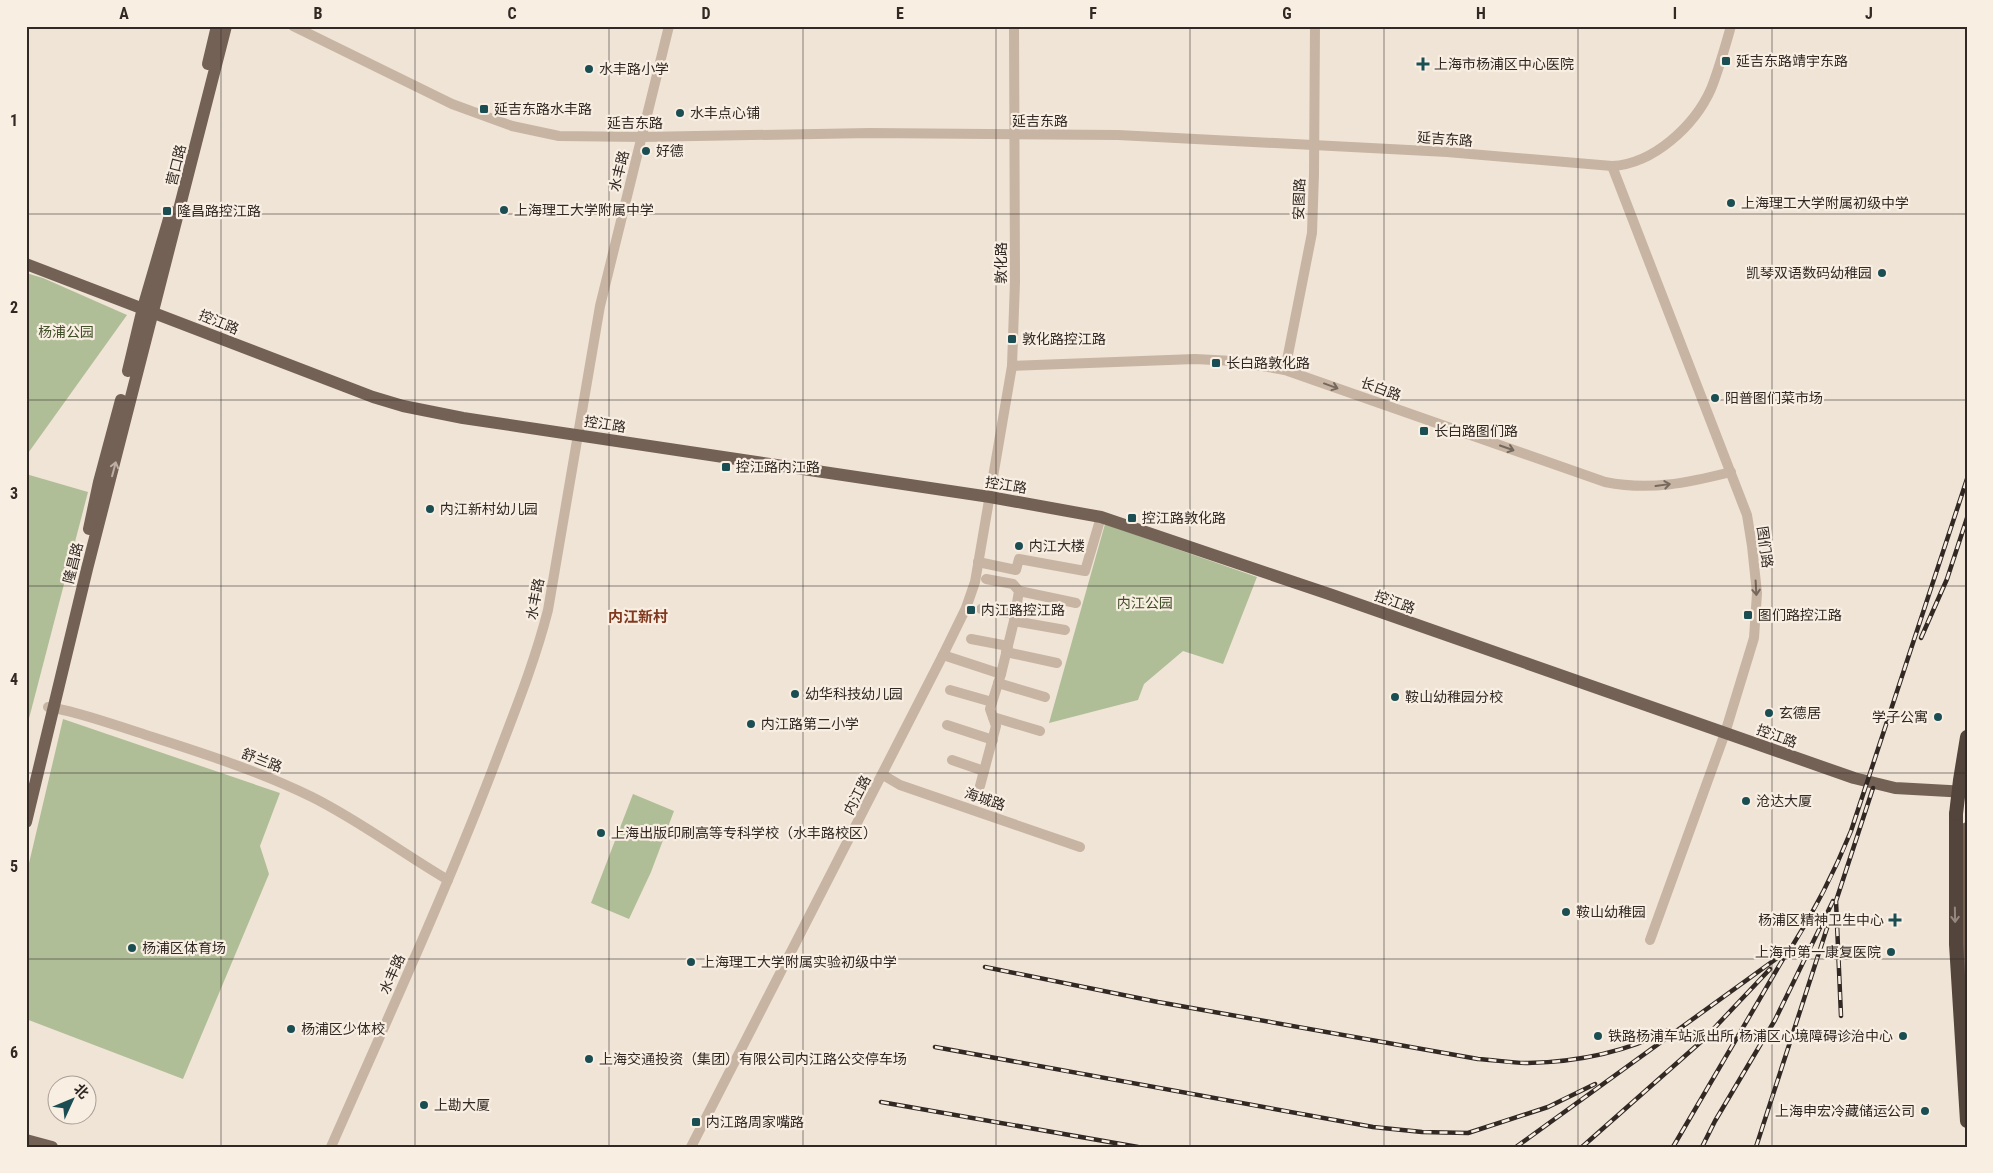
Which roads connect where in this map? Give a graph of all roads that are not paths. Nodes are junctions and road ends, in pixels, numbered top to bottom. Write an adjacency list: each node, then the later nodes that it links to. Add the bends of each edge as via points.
1 (216, 26): 13 (main road, 营口路)
2 (226, 26): 13 (main road, 营口路, via 175,230)
3 (293, 26): 9 (street, 延吉东路, via 452,104 512,126 559,136)
4 (670, 26): 9 (street, 水丰路)
5 (1014, 26): 8 (street, 敦化路)
6 (1315, 26): 10 (street, 安图路)
7 (1731, 26): 11 (street, 延吉东路, via 1711,88 1691,120 1654,152 1624,166)
8 (1014, 135): 9 (street, 延吉东路, via 870,133); 10 (street, 延吉东路, via 1148,135); 14 (street, 敦化路)
9 (642, 137): 16 (street, 水丰路, via 600,306)
10 (1314, 145): 11 (street, 延吉东路); 15 (street, 安图路, via 1312,233)
11 (1612, 166): 17 (street, 图们路)
12 (26, 264): 13 (main road, 控江路)
13 (148, 310): 16 (main road, 控江路, via 338,385 403,406); 35 (main road, 隆昌路)
14 (1012, 366): 15 (street, 长白路, via 1195,359 1234,361); 18 (street, 敦化路)
15 (1285, 370): 17 (street, 长白路, one-way to 17, via 1605,482 1629,487 1656,487)
16 (578, 435): 18 (main road, 控江路); 51 (street, 水丰路, via 548,610 539,643 473,822)
17 (1731, 472): 39 (street, 图们路, one-way to 39, via 1746,515 1757,594 1754,638)
18 (990, 497): 19 (main road, 控江路); 20 (street, 内江路)
19 (1101, 516): 20 (street, via 1085,571 1019,558 1016,570); 39 (main road, 控江路)
20 (978, 562): 29 (street, 内江路, via 966,608)
21 (986, 579): 22 (street, via 1013,584)
22 (1019, 591): 23 (street); 25 (street)
23 (1076, 603)
24 (980, 609): 25 (street)
25 (1014, 617): 26 (street); 28 (street)
26 (1065, 630)
27 (971, 639): 28 (street)
28 (1007, 649): 30 (street); 31 (street)
29 (943, 656): 31 (street); 44 (street, 内江路)
30 (1057, 663)
31 (999, 679): 33 (street); 34 (street)
32 (950, 690): 34 (street)
33 (1045, 696)
34 (992, 702): 36 (street)
35 (51, 707): 46 (main road, 隆昌路); 48 (main road, 隆昌路); 51 (street, 舒兰路, via 228,762 283,783 351,819)
36 (993, 717): 38 (street); 41 (street, via 996,726)
37 (947, 725): 41 (street)
38 (1040, 731)
39 (1725, 733): 47 (main road, 控江路, via 1803,761 1895,788); 53 (street, 图们路)
40 (1967, 737): 55 (highway, one-way to 55, bridge, via 1956,814 1955,879 1959,1022)
41 (993, 740): 43 (street)
42 (952, 760): 43 (street)
43 (984, 771): 45 (street)
44 (883, 775): 50 (street, 海城路, via 900,785); 59 (street, 内江路)
45 (980, 786)
46 (26, 789)
47 (1967, 792)
48 (26, 822)
49 (1967, 828): 52 (main road)
50 (1080, 847)
51 (448, 880): 58 (street, 水丰路)
52 (1967, 914): 54 (main road)
53 (1650, 940)
54 (1967, 984)
55 (1967, 1121)
56 (26, 1140): 57 (main road)
57 (52, 1147)
58 (331, 1147)
59 (691, 1147)

